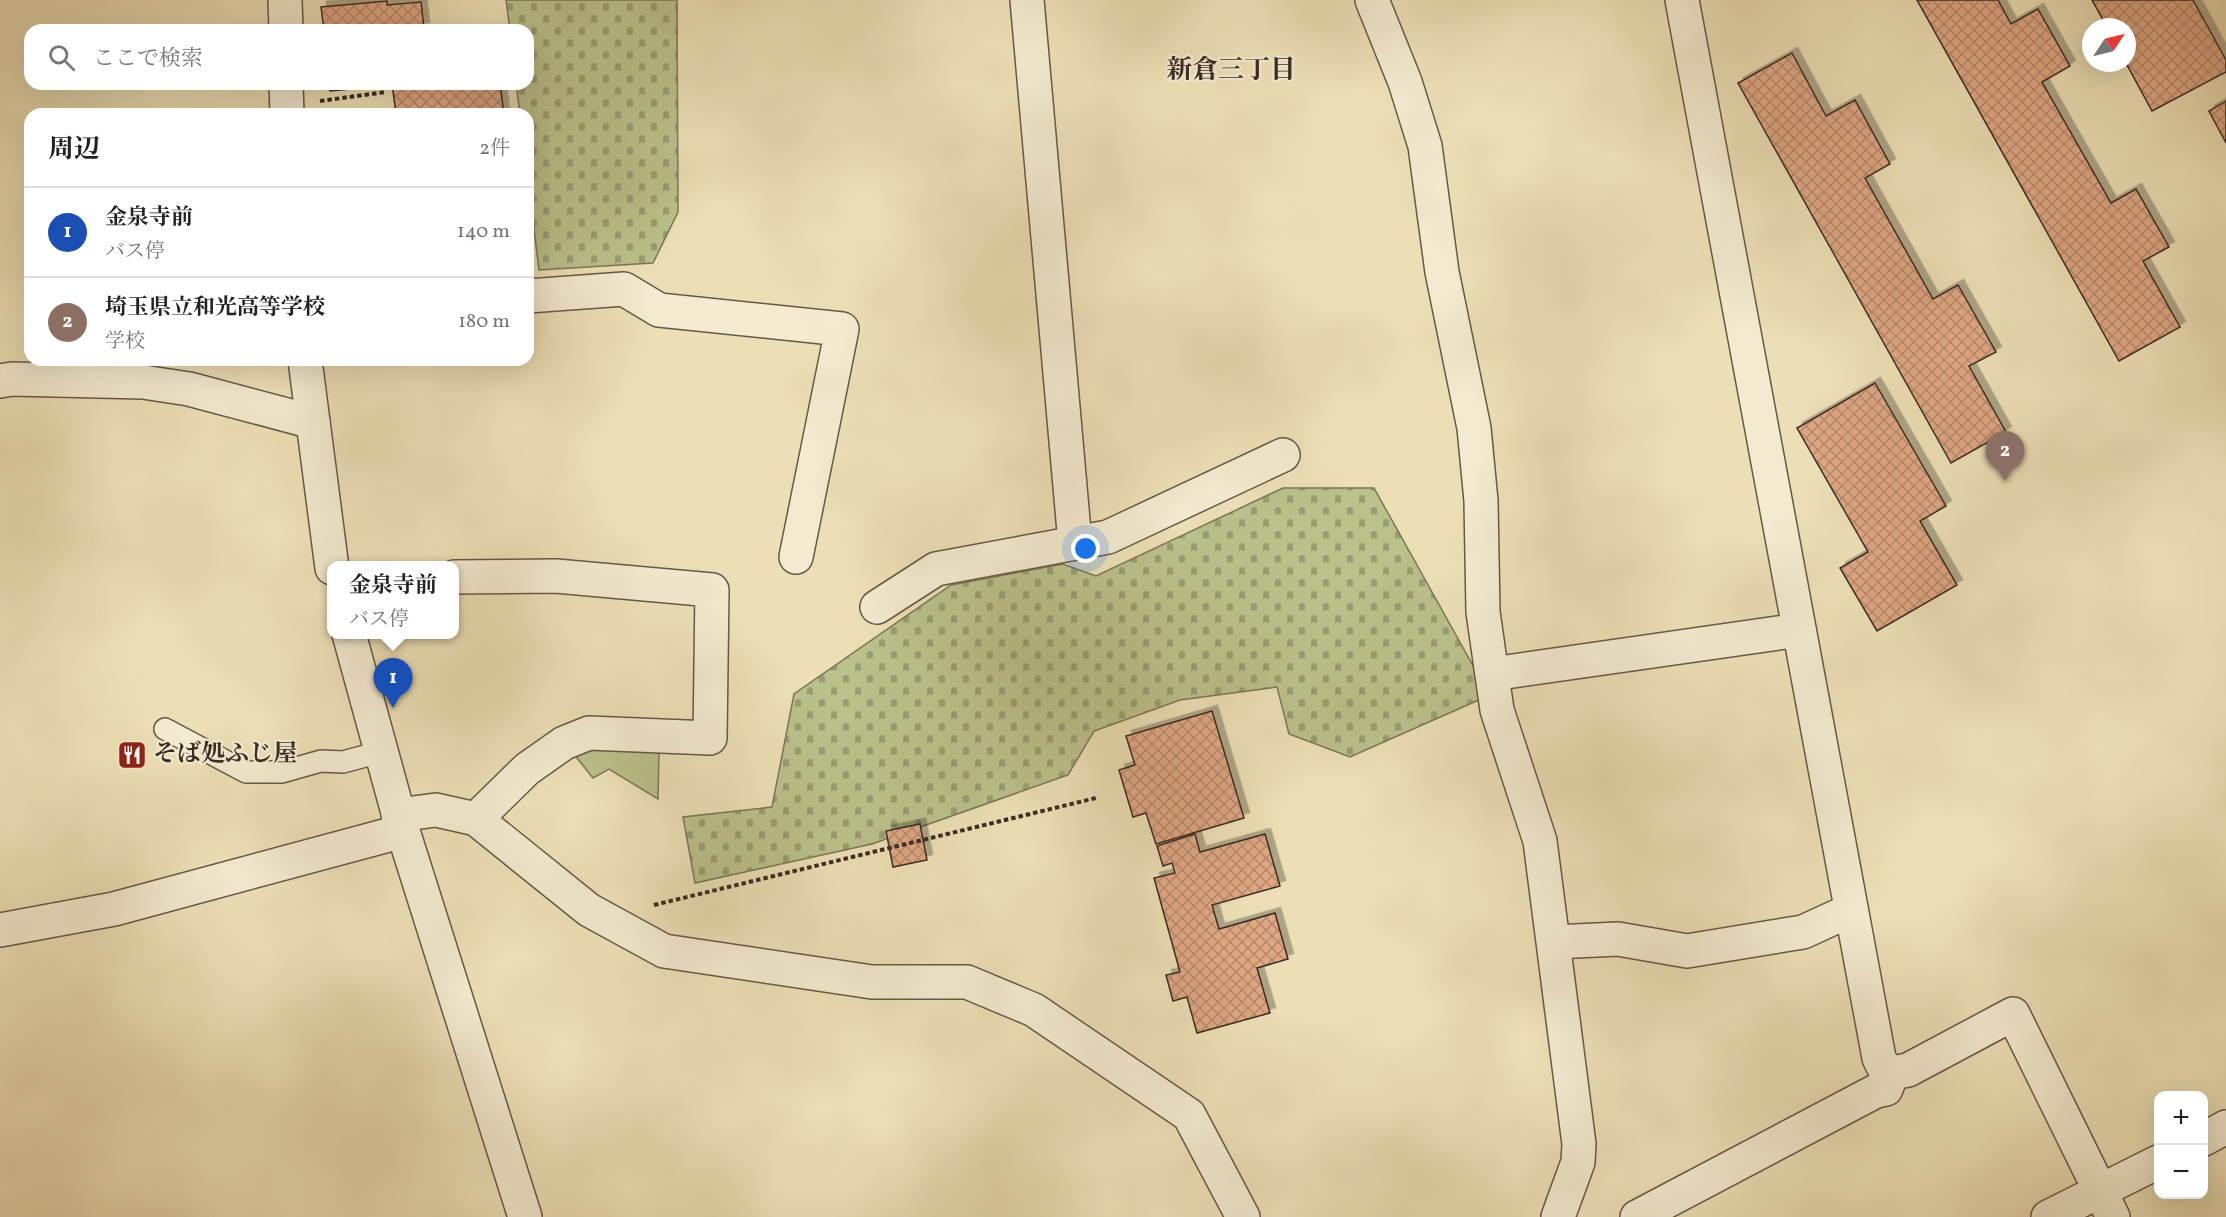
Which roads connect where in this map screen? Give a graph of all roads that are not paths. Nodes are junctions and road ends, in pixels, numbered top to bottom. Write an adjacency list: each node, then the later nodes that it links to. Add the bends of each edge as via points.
1 (285, 0): 5 (street)
2 (1027, 0): 13 (street)
3 (1372, 0): 20 (street, via 1405,82 1425,146 1442,272 1474,428 1481,501 1484,612)
4 (1682, 0): 18 (street)
5 (286, 24)
6 (286, 90): 7 (street)
7 (287, 108)
8 (534, 296): 14 (street, via 624,289 659,310 842,329)
9 (306, 366): 11 (street)
10 (0, 381): 11 (street, via 143,382 189,389)
11 (313, 422): 15 (street)
12 (1283, 455): 13 (street, via 1108,537)
13 (1075, 543): 17 (street, via 936,569)
14 (796, 557)
15 (331, 561)
16 (459, 577): 23 (street, via 556,576 712,590 710,738 589,734 564,743 527,768)
17 (878, 607)
18 (1799, 630): 20 (street); 25 (street)
19 (350, 639): 22 (street)
20 (1492, 674): 27 (street, via 1497,710 1540,841)
21 (165, 729): 22 (lane, via 246,772 282,772)
22 (380, 752): 24 (street)
23 (476, 819): 24 (street, via 436,810); 33 (street, via 589,910 664,951 872,982 967,982 1034,1010 1189,1115)
24 (401, 823): 26 (street, via 114,909); 34 (street)
25 (1851, 910): 27 (street, via 1803,932 1687,951 1618,939); 28 (street, via 1879,1058)
26 (0, 930)
27 (1554, 942): 35 (street, via 1579,1144 1578,1162)
28 (1892, 1073): 32 (street, via 1908,1070 2013,1014); 36 (street, via 1886,1089)
29 (2226, 1128): 30 (street)
30 (2208, 1137)
31 (2154, 1165): 32 (street)
32 (2106, 1204): 37 (street)
33 (1235, 1212)
34 (525, 1217)
35 (1558, 1217)
36 (1637, 1217)
37 (2048, 1217)

